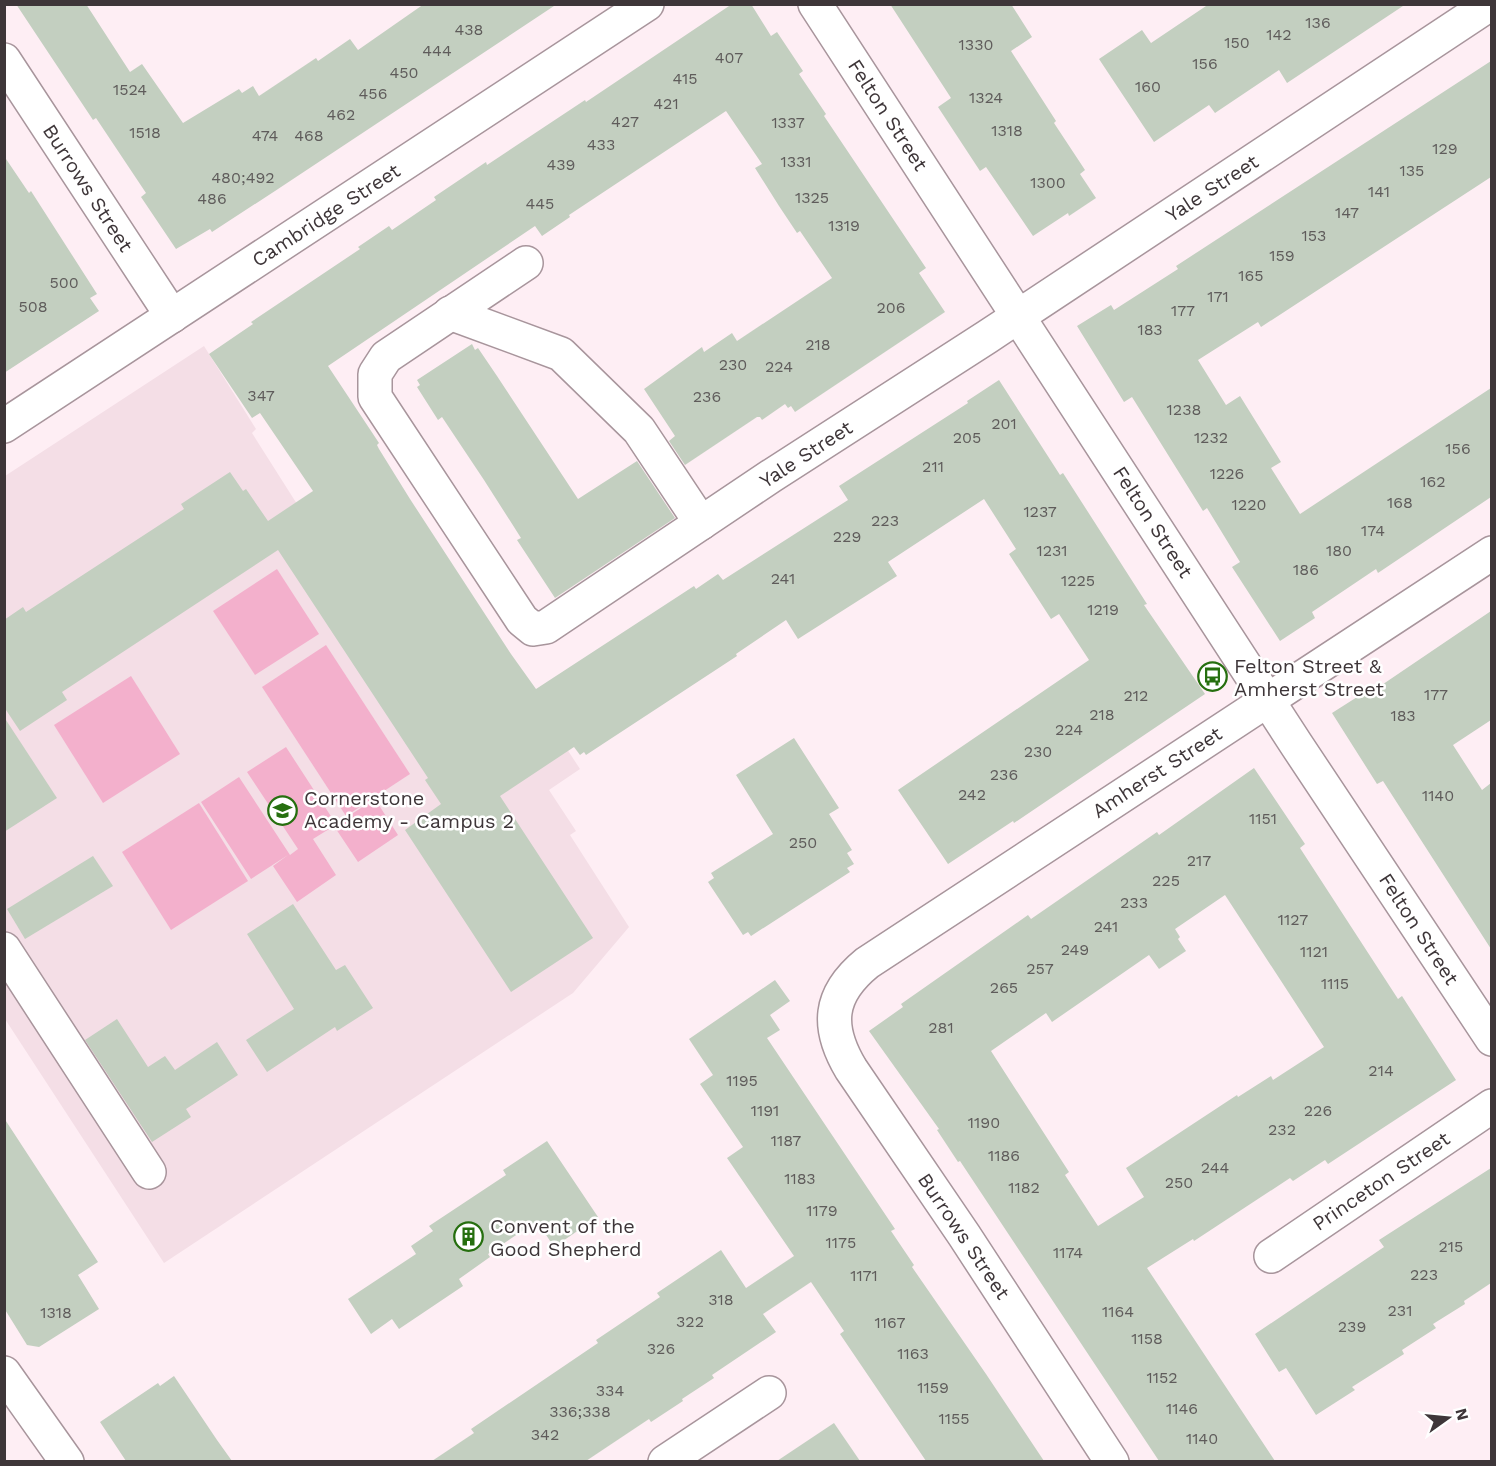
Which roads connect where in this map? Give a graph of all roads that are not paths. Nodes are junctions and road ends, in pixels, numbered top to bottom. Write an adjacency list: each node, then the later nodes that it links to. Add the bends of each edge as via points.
1 (647, 4): 8 (street, Cambridge Street)
2 (815, 4): 7 (street, Felton Street)
3 (1490, 4): 7 (street, Yale Street)
4 (4, 60): 8 (street, Burrows Street)
5 (526, 263): 6 (street, Yale Street)
6 (450, 313): 10 (street, via 561,354 639,430); 10 (street, Yale Street, via 386,357 375,374 375,397 522,620 533,629 546,627)
7 (1018, 315): 10 (street, Yale Street); 12 (street, Felton Street)
8 (172, 316): 9 (street, Cambridge Street)
9 (4, 426)
10 (701, 523)
11 (1491, 553): 12 (street, Amherst Street)
12 (1268, 700): 14 (street, Amherst Street, via 867,963 853,974); 15 (street, Felton Street)
13 (4, 949): 17 (street)
14 (835, 1004): 23 (street, Burrows Street, via 836,1037 841,1053)
15 (1491, 1039)
16 (1491, 1106): 18 (street, Princeton Street)
17 (148, 1172)
18 (1271, 1256)
19 (4, 1373): 21 (street)
20 (770, 1393): 22 (street)
21 (67, 1461)
22 (665, 1461)
23 (1112, 1461)

